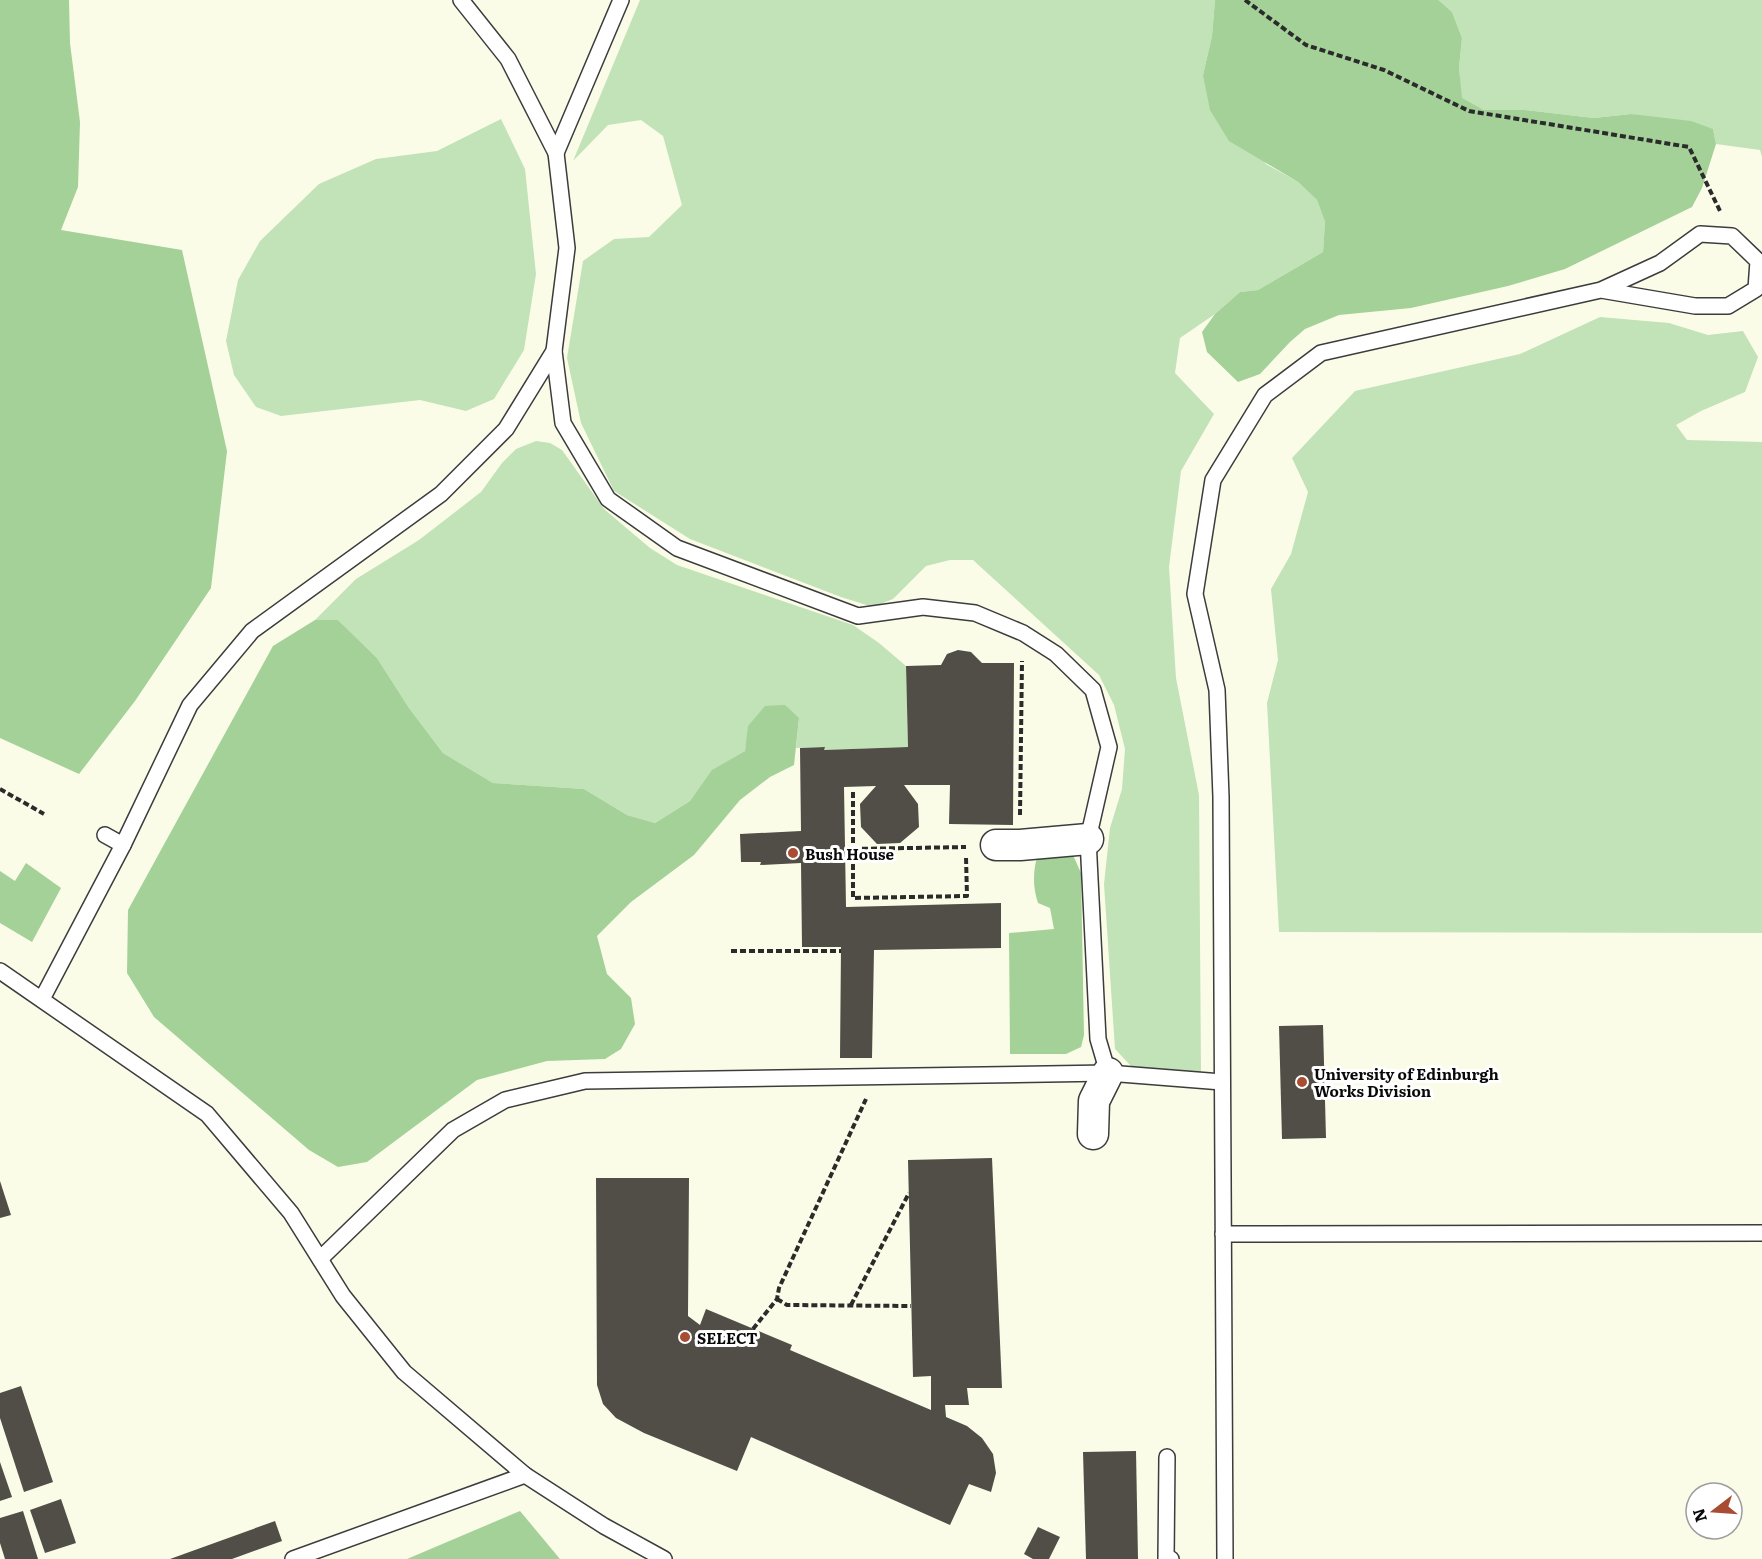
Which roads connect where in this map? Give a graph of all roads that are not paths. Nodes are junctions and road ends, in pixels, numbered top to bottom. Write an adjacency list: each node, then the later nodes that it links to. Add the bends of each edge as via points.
1 (461, 0): 3 (lane, via 508,60)
2 (621, 0): 3 (lane)
3 (556, 153): 5 (lane, via 567,248)
4 (1601, 290): 4 (lane, via 1660,263 1700,234 1732,236 1758,261 1756,289 1728,306 1695,306); 13 (lane, via 1321,353 1265,395 1214,480 1195,594 1217,690)
5 (554, 351): 7 (lane, via 563,423 608,499 677,548 858,616 923,607 975,613 1023,633 1056,654 1092,690 1109,747); 8 (lane, via 506,429 441,494 252,631 190,705)
6 (105, 835): 8 (lane)
7 (1088, 839): 9 (street); 12 (lane, via 1098,1039)
8 (123, 845): 11 (lane)
9 (1008, 845)
10 (0, 971): 11 (lane)
11 (42, 999): 17 (lane, via 207,1114 291,1213)
12 (1108, 1073): 13 (lane); 14 (street, via 1094,1101); 17 (lane, via 585,1081 505,1100 453,1130)
13 (1222, 1082): 16 (lane)
14 (1093, 1134)
15 (1762, 1233): 16 (lane)
16 (1223, 1234): 23 (lane)
17 (320, 1260): 19 (lane, via 343,1296 404,1372)
18 (1167, 1457): 22 (lane, via 1166,1558)
19 (525, 1475): 20 (lane); 21 (lane)
20 (292, 1559)
21 (664, 1559)
22 (1171, 1559)
23 (1225, 1559)

